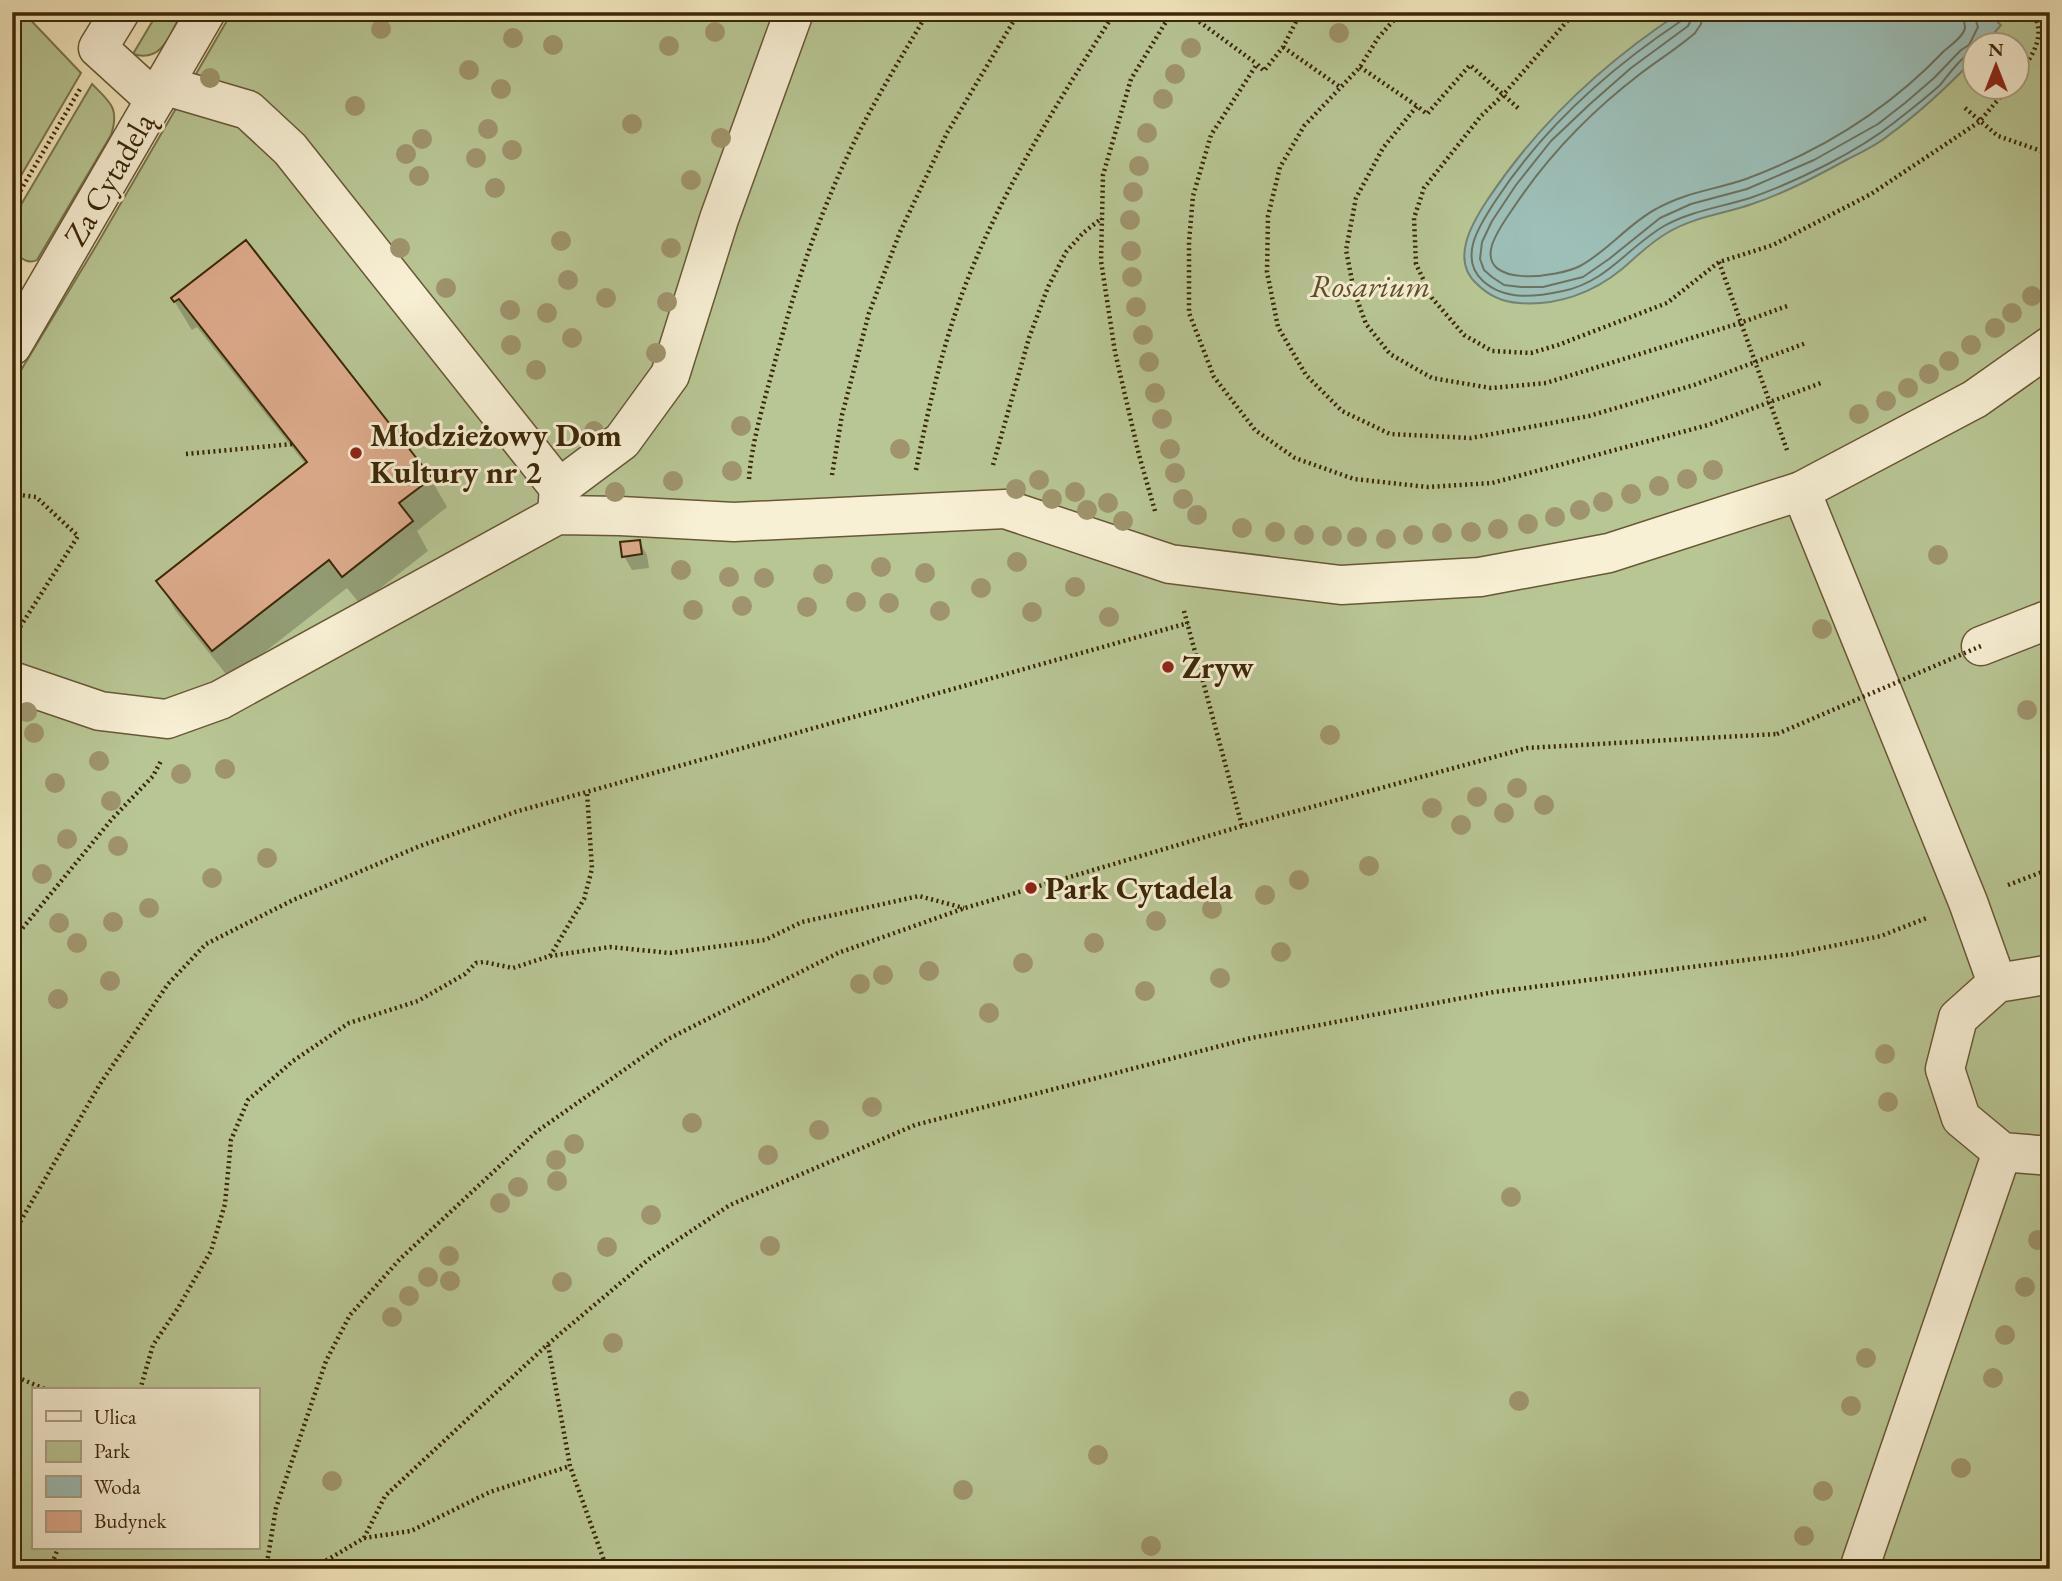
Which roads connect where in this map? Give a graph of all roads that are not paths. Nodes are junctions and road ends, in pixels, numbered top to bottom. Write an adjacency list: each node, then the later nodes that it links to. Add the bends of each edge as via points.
1 (120, 12): 4 (street, via 98,48)
2 (206, 12): 4 (street, Za Cytadelą)
3 (794, 12): 8 (street, via 719,219 670,375 622,442)
4 (159, 92): 5 (street, Za Cytadelą); 8 (street, via 248,110 290,149)
5 (12, 346)
6 (2050, 346): 7 (street, via 1975,399)
7 (1801, 491): 8 (street, via 1609,553 1480,577 1341,585 1170,564 1004,509 748,521); 13 (street)
8 (558, 502): 11 (street, via 220,700 167,719 100,711)
9 (2050, 619): 10 (street)
10 (1981, 646)
11 (14, 666)
12 (2050, 976): 13 (street)
13 (1997, 983): 14 (street, via 1958,1018 1945,1069 1961,1118)
14 (2002, 1152): 15 (street); 16 (street)
15 (2050, 1156)
16 (1859, 1569)

